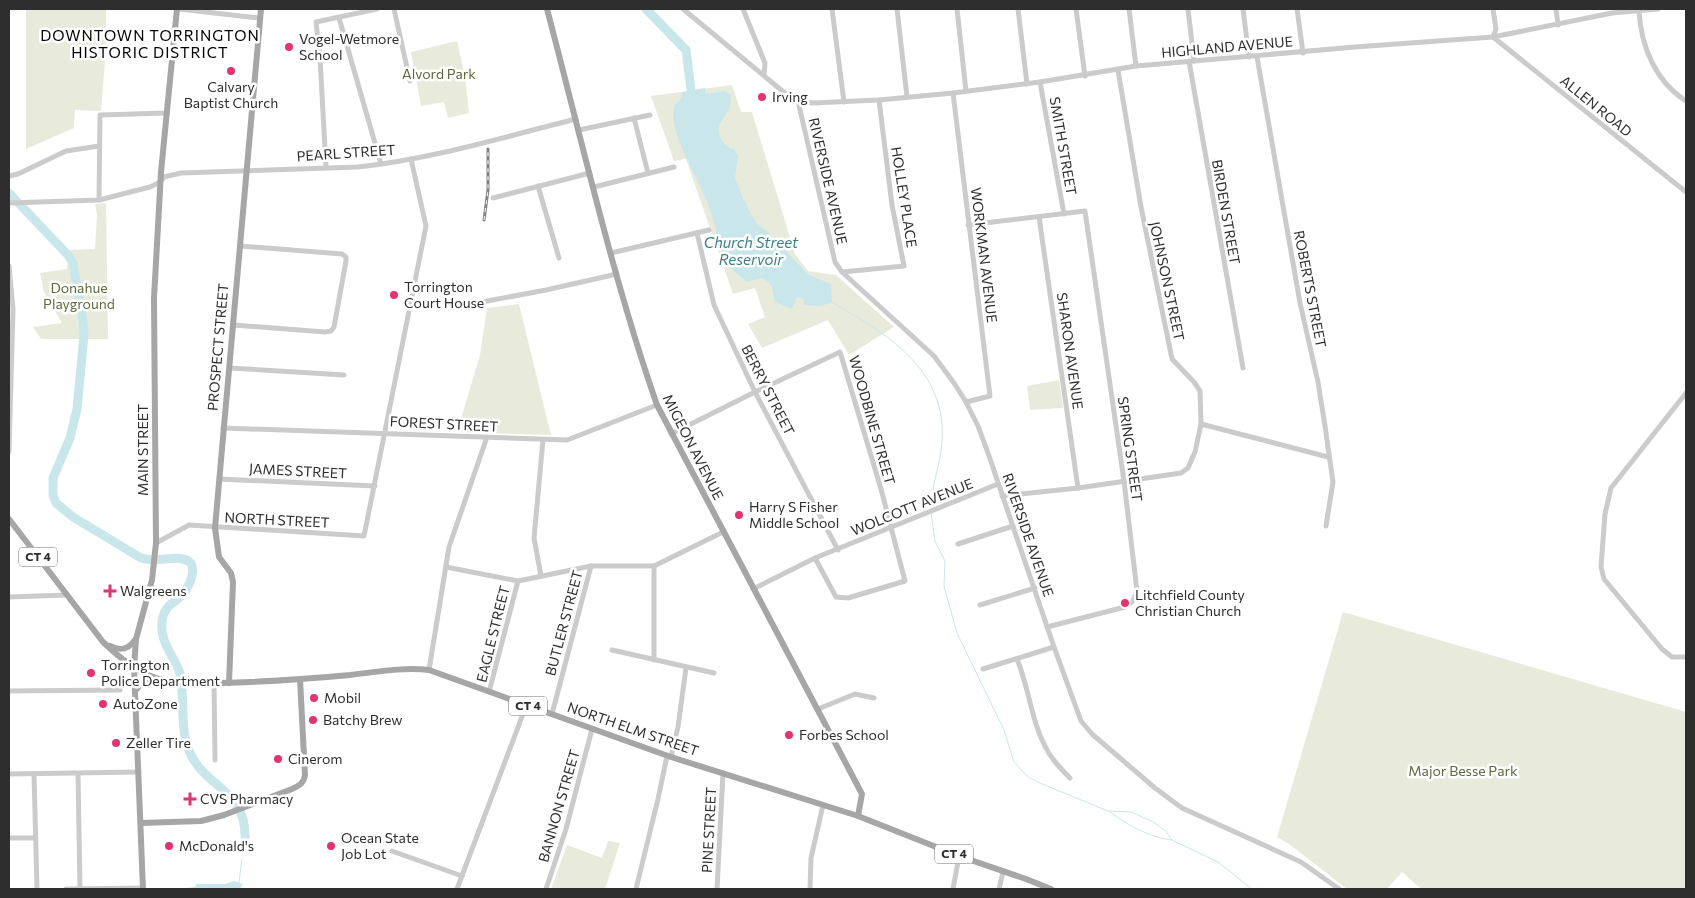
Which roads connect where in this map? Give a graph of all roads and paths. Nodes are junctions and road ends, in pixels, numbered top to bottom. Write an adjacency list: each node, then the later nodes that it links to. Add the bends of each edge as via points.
1 (178, 9): 21 (street); 43 (main road, MAIN STREET)
2 (261, 9): 21 (main road, PROSPECT STREET)
3 (377, 9): 22 (street)
4 (394, 9): 33 (street)
5 (547, 9): 46 (main road, MIGEON AVENUE)
6 (683, 9): 31 (street)
7 (743, 9): 31 (street, via 765,63)
8 (832, 9): 42 (street)
9 (897, 9): 38 (street)
10 (957, 9): 36 (street)
11 (1018, 9): 35 (street)
12 (1076, 9): 32 (street)
13 (1129, 9): 29 (street)
14 (1188, 9): 28 (street, BIRDEN STREET)
15 (1243, 9): 26 (street)
16 (1297, 9): 25 (street)
17 (1493, 9): 24 (street, via 1496,29)
18 (1556, 9): 23 (street)
19 (1658, 9): 20 (street, HIGHLAND AVENUE)
20 (1639, 11): 23 (street, HIGHLAND AVENUE, via 1612,13); 40 (street, via 1640,29 1648,56 1665,81)
21 (260, 18): 53 (main road, PROSPECT STREET)
22 (339, 18): 50 (street); 51 (street, via 316,22)
23 (1558, 25): 24 (street, HIGHLAND AVENUE)
24 (1493, 37): 25 (street, HIGHLAND AVENUE); 60 (street, ALLEN ROAD)
25 (1302, 53): 27 (street, HIGHLAND AVENUE)
26 (1249, 57): 27 (street, HIGHLAND AVENUE); 28 (street, HIGHLAND AVENUE)
27 (1257, 57): 91 (street, ROBERTS STREET, via 1300,303 1318,382)
28 (1192, 61): 29 (street, HIGHLAND AVENUE); 78 (street, BIRDEN STREET)
29 (1136, 66): 30 (street, HIGHLAND AVENUE)
30 (1118, 70): 32 (street, HIGHLAND AVENUE); 84 (street, JOHNSON STREET, via 1140,207 1172,359 1200,391)
31 (764, 75): 41 (street)
32 (1085, 76): 34 (street, HIGHLAND AVENUE)
33 (410, 81)
34 (1040, 82): 35 (street, HIGHLAND AVENUE); 64 (street, SMITH STREET)
35 (1027, 84): 36 (street, HIGHLAND AVENUE)
36 (966, 92): 37 (street, HIGHLAND AVENUE)
37 (953, 93): 38 (street, HIGHLAND AVENUE); 66 (street, WORKMAN AVENUE)
38 (907, 96): 39 (street, HIGHLAND AVENUE)
39 (879, 100): 42 (street, HIGHLAND AVENUE); 73 (street, HOLLEY PLACE, via 892,205 904,266)
40 (1686, 100)
41 (798, 101): 42 (street, HIGHLAND AVENUE); 73 (street, RIVERSIDE AVENUE, via 831,249)
42 (844, 102)
43 (167, 113): 48 (street, via 100,115); 57 (main road, MAIN STREET)
44 (650, 115): 45 (street)
45 (634, 118): 47 (street); 55 (street)
46 (576, 119): 47 (main road, MIGEON AVENUE); 49 (street, PEARL STREET)
47 (579, 130): 54 (main road, MIGEON AVENUE)
48 (99, 146): 56 (street, via 66,151); 62 (street)
49 (411, 159): 50 (street, PEARL STREET); 86 (street, via 426,226)
50 (381, 164): 51 (street, PEARL STREET)
51 (326, 167): 53 (street, PEARL STREET)
52 (674, 167): 55 (street)
53 (247, 171): 57 (street, PEARL STREET, via 184,173); 69 (main road, PROSPECT STREET)
54 (590, 173): 58 (street); 59 (main road, MIGEON AVENUE)
55 (648, 173): 59 (street)
56 (9, 176)
57 (160, 182): 62 (street, PEARL STREET); 104 (main road, MAIN STREET, via 154,298)
58 (538, 186): 61 (street); 71 (street)
59 (594, 187): 70 (main road, MIGEON AVENUE)
60 (1686, 192)
61 (493, 198)
62 (99, 200): 63 (street, PEARL STREET)
63 (9, 204)
64 (1064, 214): 65 (street); 93 (street, SPRING STREET, via 1084,211)
65 (1039, 217): 66 (street); 96 (street, SHARON AVENUE)
66 (968, 225): 82 (street, WORKMAN AVENUE, via 990,396)
67 (708, 230): 68 (street)
68 (697, 233): 70 (street); 80 (street, BERRY STREET, via 714,305)
69 (240, 246): 76 (main road, PROSPECT STREET); 76 (street, via 342,254 346,261 331,331)
70 (612, 253): 74 (main road, MIGEON AVENUE)
71 (559, 258)
72 (9, 266): 90 (street, via 13,309)
73 (842, 272): 82 (street, RIVERSIDE AVENUE, via 934,356)
74 (617, 274): 75 (street); 83 (main road, MIGEON AVENUE)
75 (482, 302)
76 (232, 325): 77 (main road, PROSPECT STREET)
77 (230, 368): 79 (street); 85 (main road, PROSPECT STREET)
78 (1243, 368)
79 (344, 376)
80 (754, 392): 87 (street); 102 (street, WOODBINE STREET, via 840,352); 106 (street, BERRY STREET)
81 (1686, 393): 123 (street, via 1611,488 1605,514 1601,567 1604,579 1662,649 1672,657)
82 (966, 402): 94 (street, RIVERSIDE AVENUE)
83 (657, 405): 87 (main road, MIGEON AVENUE); 89 (street, FOREST STREET, via 572,439)
84 (1201, 424): 91 (street); 93 (street, JOHNSON STREET, via 1188,468 1173,475)
85 (224, 428): 86 (street, FOREST STREET); 92 (main road, PROSPECT STREET)
86 (386, 433): 88 (street, FOREST STREET); 95 (street)
87 (671, 434): 103 (main road, MIGEON AVENUE)
88 (486, 437): 89 (street, FOREST STREET); 110 (street, via 449,547)
89 (544, 440): 111 (street, via 534,538)
90 (9, 452)
91 (1328, 457): 100 (street, ROBERTS STREET, via 1332,482)
92 (219, 479): 95 (street, JAMES STREET); 101 (main road, PROSPECT STREET)
93 (1124, 481): 96 (street); 118 (street, SPRING STREET, via 1137,591 1133,601 1125,607)
94 (998, 484): 97 (street, RIVERSIDE AVENUE); 102 (street, WOLCOTT AVENUE)
95 (375, 486): 101 (street, NORTH STREET, via 364,536)
96 (1078, 488): 97 (street)
97 (1002, 496): 99 (street, RIVERSIDE AVENUE)
98 (9, 519): 115 (main road, CT 4)
99 (1013, 526): 105 (street); 113 (street, RIVERSIDE AVENUE)
100 (1326, 526)
101 (215, 528): 104 (street, NORTH STREET, via 189,525); 134 (main road, PROSPECT STREET, via 219,557 231,573 233,582)
102 (891, 528): 106 (street, WOLCOTT AVENUE); 107 (street, WOODBINE STREET, via 905,581 848,598 836,597)
103 (723, 532): 109 (street); 114 (main road, MIGEON AVENUE)
104 (156, 543): 119 (main road, MAIN STREET, via 152,580)
105 (958, 544)
106 (838, 550): 107 (street, WOLCOTT AVENUE)
107 (815, 558): 114 (street, WOLCOTT AVENUE)
108 (591, 566): 109 (street); 111 (street); 142 (street, BUTLER STREET)
109 (654, 566): 125 (street)
110 (446, 567): 112 (street); 129 (street)
111 (541, 576): 112 (street)
112 (518, 581): 138 (street, EAGLE STREET)
113 (1034, 588): 117 (street); 118 (street, RIVERSIDE AVENUE)
114 (753, 589): 141 (main road, MIGEON AVENUE)
115 (67, 595): 116 (street); 120 (main road, CT 4)
116 (9, 597)
117 (980, 605)
118 (1047, 627): 121 (street, RIVERSIDE AVENUE)
119 (136, 639): 120 (main road, via 131,646 122,649); 126 (main road, MAIN STREET)
120 (103, 642): 126 (main road, CT 4)
121 (1054, 647): 124 (street); 173 (street, RIVERSIDE AVENUE, via 1081,721 1154,788 1182,808 1301,862)
122 (612, 650): 125 (street)
123 (1686, 657)
124 (1017, 659): 128 (street); 151 (street, via 1045,748)
125 (654, 660): 127 (street)
126 (134, 668): 131 (main road, NORTH ELM STREET / CT 4); 137 (main road, MAIN STREET)
127 (686, 668): 130 (street); 144 (street, via 678,727)
128 (983, 669)
129 (429, 670): 132 (main road, NORTH ELM STREET / CT 4, via 404,669); 138 (main road, NORTH ELM STREET / CT 4)
130 (714, 673)
131 (156, 678): 133 (main road, NORTH ELM STREET / CT 4, via 188,684); 137 (main road)
132 (300, 679): 134 (main road, NORTH ELM STREET / CT 4); 154 (main road, via 303,782 232,812 201,821)
133 (214, 683): 134 (main road, NORTH ELM STREET / CT 4); 145 (street)
134 (229, 683)
135 (9, 690): 136 (street)
136 (120, 690)
137 (136, 690): 146 (main road, MAIN STREET)
138 (489, 692): 140 (main road, NORTH ELM STREET / CT 4)
139 (874, 698): 141 (street, via 855,694)
140 (526, 706): 142 (main road, NORTH ELM STREET / CT 4); 160 (street)
141 (818, 709): 153 (main road, MIGEON AVENUE, via 862,794)
142 (552, 714): 143 (main road, NORTH ELM STREET / CT 4)
143 (592, 728): 144 (main road, NORTH ELM STREET / CT 4); 166 (street, BANNON STREET, via 566,829)
144 (669, 757): 147 (main road, NORTH ELM STREET / CT 4); 167 (street)
145 (215, 760)
146 (139, 772): 150 (street); 154 (main road, MAIN STREET)
147 (723, 773): 152 (main road, NORTH ELM STREET / CT 4); 168 (street, PINE STREET)
148 (9, 774): 149 (street)
149 (34, 774): 150 (street); 156 (street)
150 (78, 774): 164 (street)
151 (1070, 778)
152 (823, 805): 153 (main road, NORTH ELM STREET / CT 4); 169 (street, via 811,858)
153 (858, 816): 158 (main road, CT 4)
154 (141, 823): 161 (main road, MAIN STREET)
155 (9, 838): 156 (street)
156 (35, 838): 162 (street)
157 (392, 851): 160 (street)
158 (960, 856): 159 (main road, CT 4); 170 (street)
159 (1004, 872): 171 (street); 172 (main road, CT 4)
160 (462, 876): 165 (street)
161 (143, 888): 164 (street)
162 (37, 889)
163 (66, 889): 164 (street)
164 (80, 889)
165 (457, 889)
166 (546, 889)
167 (636, 889)
168 (717, 889)
169 (810, 889)
170 (953, 889)
171 (999, 889)
172 (1051, 889)
173 (1339, 889)

